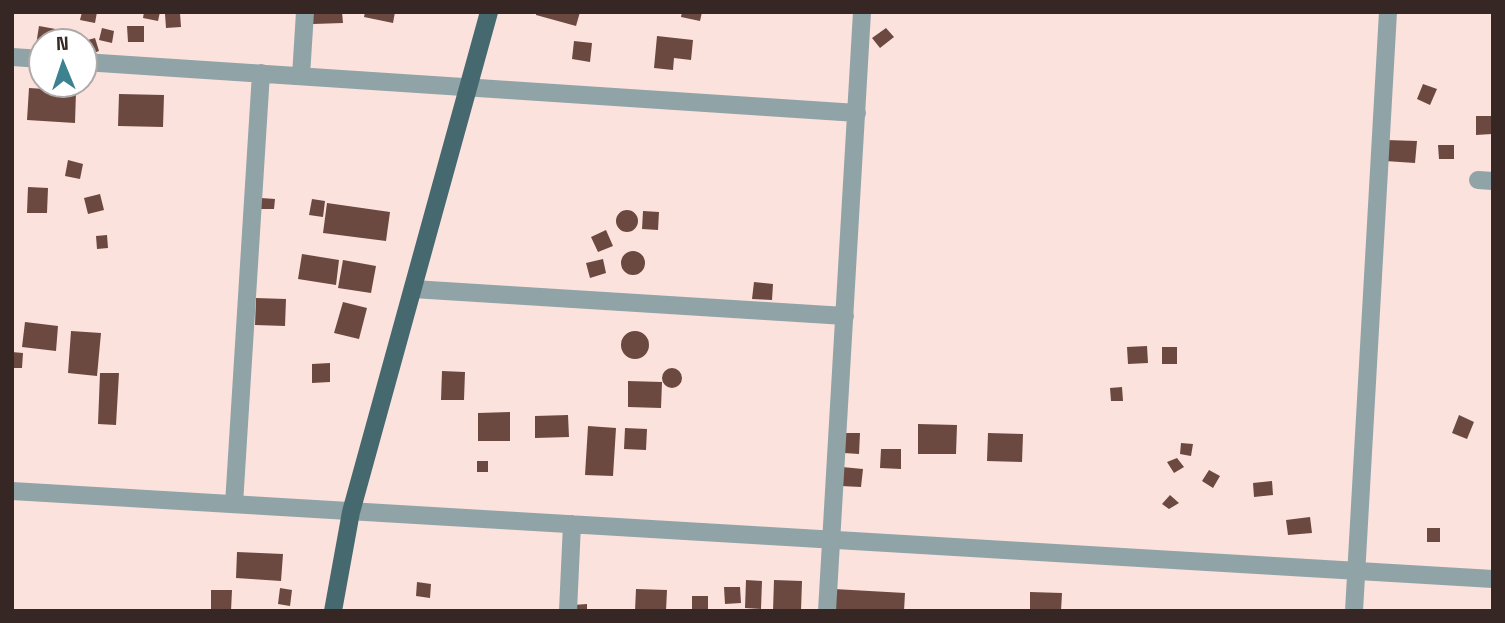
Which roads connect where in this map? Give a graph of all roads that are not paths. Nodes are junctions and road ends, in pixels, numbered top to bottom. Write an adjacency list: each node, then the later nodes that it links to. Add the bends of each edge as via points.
1 (305, 12): 7 (street)
2 (489, 12): 8 (main road)
3 (862, 12): 9 (street)
4 (1388, 12): 17 (street)
5 (98, 63): 6 (street)
6 (261, 74): 7 (street); 13 (street)
7 (301, 76): 8 (street)
8 (469, 87): 9 (street); 10 (main road)
9 (857, 113): 11 (street)
10 (413, 289): 11 (street); 14 (main road)
11 (845, 316): 16 (street)
12 (12, 491): 13 (street)
13 (234, 504): 14 (street)
14 (351, 512): 15 (street); 19 (main road)
15 (572, 524): 16 (street); 20 (street)
16 (832, 540): 17 (street); 21 (street)
17 (1356, 571): 18 (street); 22 (street)
18 (1493, 579)
19 (332, 611)
20 (568, 611)
21 (827, 611)
22 (1354, 611)

